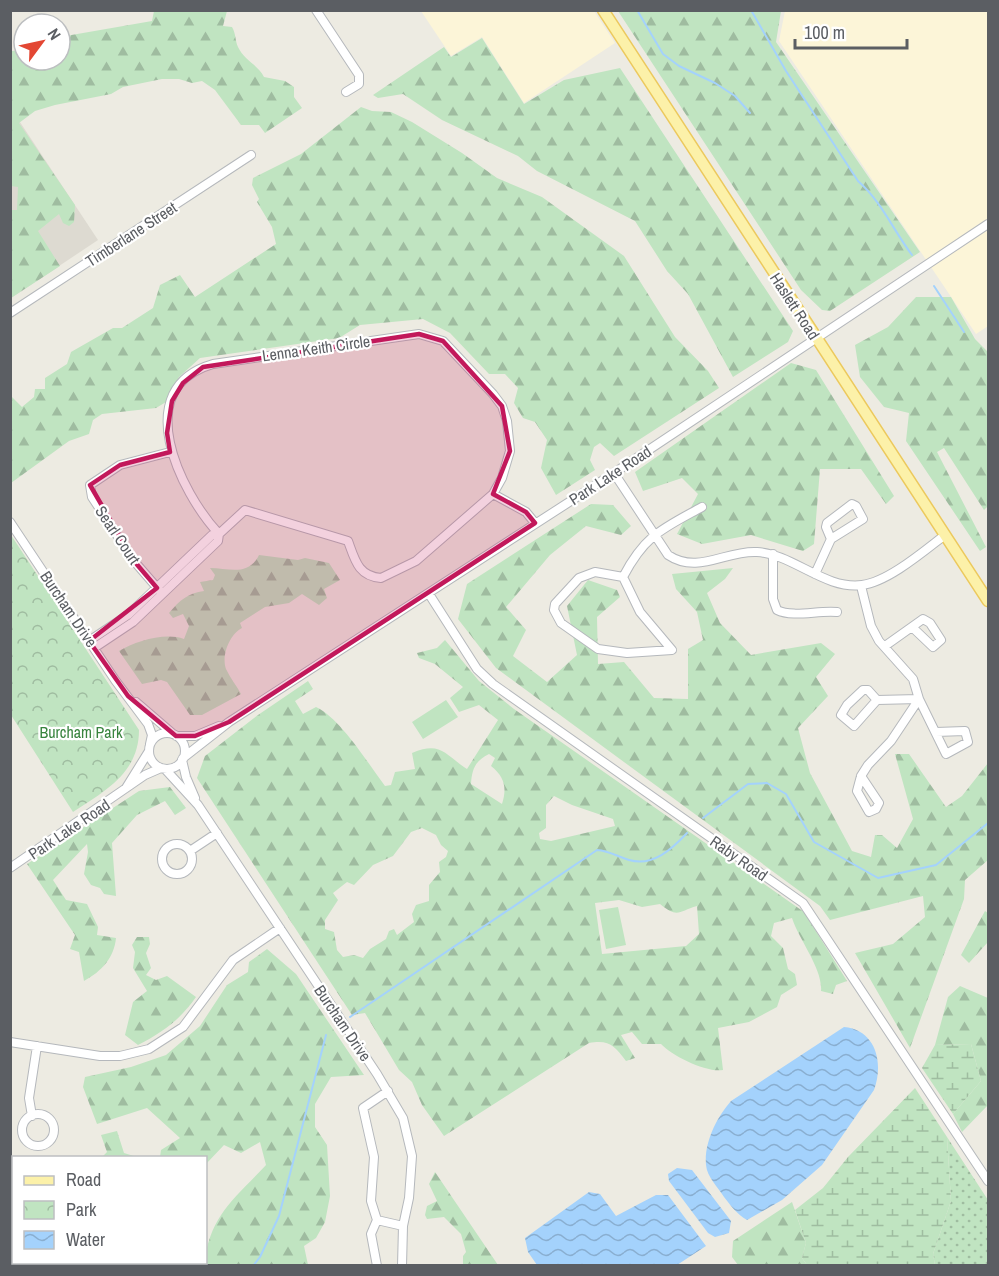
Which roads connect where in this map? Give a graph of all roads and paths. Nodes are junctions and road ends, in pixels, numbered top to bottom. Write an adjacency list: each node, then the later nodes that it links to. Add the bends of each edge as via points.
1 (316, 10): 3 (street, via 359,75 359,84)
2 (603, 10): 7 (main road, Haslett Road)
3 (346, 92)
4 (251, 155): 6 (street, Timberlane Street)
5 (988, 224): 7 (street, Park Lake Road)
6 (10, 313)
7 (815, 338): 9 (street, Park Lake Road); 16 (main road, Haslett Road)
8 (170, 452): 10 (street, Lenna Keith Circle, via 167,433 172,401 183,383 203,367 419,334 443,341 502,406 510,451); 14 (street, Lenna Keith Circle, via 199,508); 22 (street, Searl Court, via 120,465 90,485 92,497)
9 (614, 473): 13 (street, Park Lake Road); 15 (street)
10 (493, 494): 13 (street, via 526,512); 14 (street, Lenna Keith Circle, via 416,561 381,578 358,567 348,541 245,510)
11 (702, 507): 15 (street)
12 (10, 522): 28 (street, Burcham Drive)
13 (536, 524): 24 (street, Park Lake Road)
14 (219, 534): 22 (street, Lenna Keith Circle, via 212,535); 23 (street, Lenna Keith Circle, via 218,541)
15 (653, 534): 18 (street, via 678,562 705,563 756,551); 20 (street, via 641,545)
16 (945, 535): 21 (street, via 899,568); 25 (main road, Haslett Road)
17 (831, 539): 17 (street, via 863,519 856,506 852,504 827,523); 19 (street)
18 (773, 554): 19 (street); 26 (street, via 777,610 785,614)
19 (815, 574): 21 (street)
20 (623, 577): 20 (street, via 640,612 672,650 627,653 598,649 561,623 555,604 579,578 595,572)
21 (861, 585): 29 (street, via 871,626)
22 (156, 588): 23 (street, Searl Court); 28 (street, Lenna Keith Circle, via 128,615)
23 (162, 594): 30 (street, Lenna Keith Circle, via 133,622)
24 (429, 594): 34 (street, Park Lake Road); 51 (street, Raby Road, via 477,669 493,684 803,903)
25 (988, 602)
26 (837, 612)
27 (912, 627): 29 (street)
28 (89, 640): 30 (street, Burcham Drive)
29 (885, 646): 32 (street, via 913,679)
30 (94, 648): 31 (street, Burcham Drive)
31 (128, 696): 36 (street, Burcham Drive); 37 (street, Burcham Drive, via 148,724 152,735)
32 (919, 699): 33 (street); 35 (street); 40 (street, via 897,734)
33 (877, 700): 33 (street, via 863,690 841,715 854,726)
34 (229, 722): 36 (street, Park Lake Road, via 195,736); 38 (street, Park Lake Road)
35 (936, 732)
36 (175, 735): 37 (street, via 158,735); 38 (street, via 184,745)
37 (150, 747): 39 (street, via 151,760); 41 (street, Park Lake Road)
38 (183, 759): 39 (street, via 174,767); 42 (street, Burcham Drive)
39 (163, 768): 41 (street, Park Lake Road); 42 (street, Burcham Drive)
40 (861, 776)
41 (126, 789): 45 (street, Park Lake Road)
42 (198, 805): 43 (street, Burcham Drive)
43 (217, 833): 44 (street); 46 (street, Burcham Drive)
44 (190, 851): 44 (street, via 182,845 167,847 162,856 163,866 175,874 184,873 191,866)
45 (10, 868)
46 (280, 928): 48 (street, via 233,960 189,1020 158,1045 110,1057); 49 (street, Burcham Drive)
47 (10, 1042): 48 (street)
48 (37, 1046): 50 (street, via 29,1098)
49 (388, 1091): 52 (street, via 363,1108 375,1157 371,1201); 53 (street, Burcham Drive, via 403,1118 412,1156)
50 (32, 1116): 50 (street, via 25,1122 23,1134 30,1143 42,1145 51,1138 53,1126 46,1117)
51 (988, 1181)
52 (377, 1220): 53 (street); 54 (street, via 371,1234)
53 (403, 1226): 55 (street, Burcham Drive)
54 (377, 1266)
55 (402, 1266)

